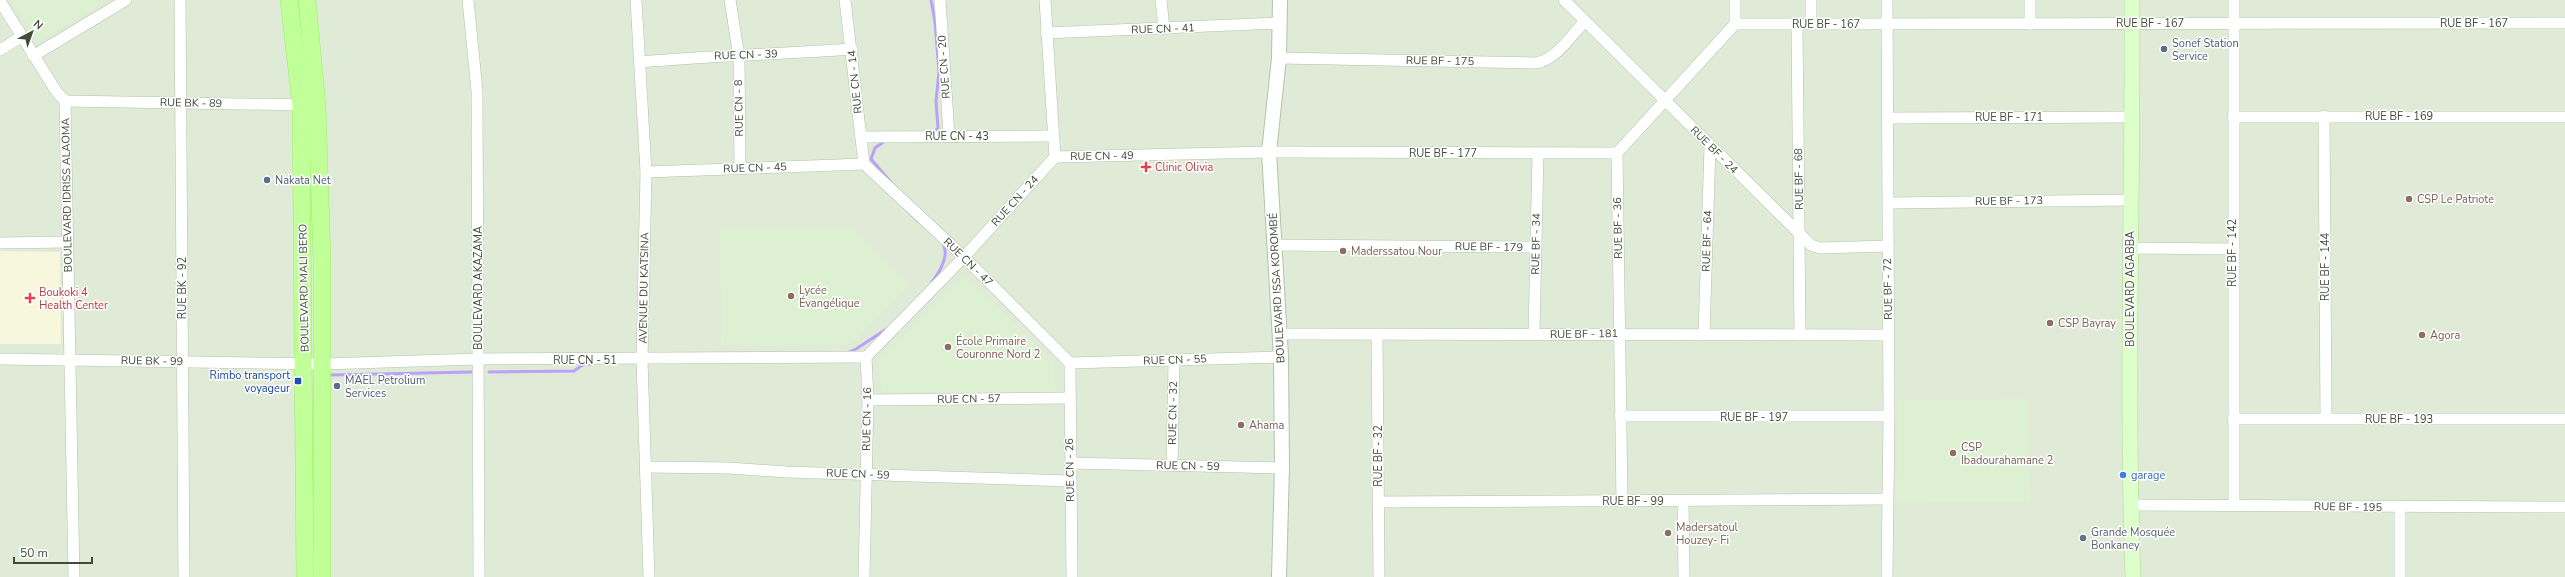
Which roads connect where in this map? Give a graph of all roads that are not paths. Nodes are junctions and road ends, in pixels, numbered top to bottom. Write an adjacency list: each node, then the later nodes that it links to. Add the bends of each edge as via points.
1 (126, 0): 36 (street)
2 (180, 0): 42 (street, RUE BK - 92)
3 (289, 0): 43 (main road, BOULEVARD MALI BERO)
4 (306, 0): 43 (main road, BOULEVARD MALI BERO)
5 (468, 0): 82 (street, BOULEVARD AKAZAMA, via 477,91)
6 (636, 0): 39 (street, AVENUE DU KATSINA)
7 (730, 0): 37 (street, RUE CN - 8)
8 (845, 0): 34 (street, RUE CN - 14)
9 (940, 0): 49 (street, RUE CN - 20)
10 (1045, 0): 32 (street)
11 (1161, 0): 31 (street)
12 (1280, 0): 22 (street, BOULEVARD ISSA KOROMBÉ)
13 (1564, 0): 21 (street, RUE BF - 24)
14 (1735, 0): 26 (street)
15 (1811, 0): 28 (street)
16 (1887, 0): 29 (street, RUE BF - 72)
17 (2030, 0): 30 (street)
18 (2132, 0): 23 (main road, BOULEVARD AGABBA)
19 (2234, 0): 24 (street, RUE BF - 142)
20 (0, 1): 33 (street, BOULEVARD IDRISS ALAOMA)
21 (1584, 22): 38 (street, RUE BF - 175, via 1553,55 1545,61 1536,63); 41 (street, RUE BF - 24)
22 (1280, 23): 31 (street, RUE CN - 41); 38 (street, BOULEVARD ISSA KOROMBÉ)
23 (2132, 23): 24 (street, RUE BF - 167); 30 (street, RUE BF - 167); 45 (main road, BOULEVARD AGABBA)
24 (2233, 23): 25 (street, RUE BF - 167); 46 (street, RUE BF - 142)
25 (2565, 23)
26 (1735, 24): 27 (street, RUE BF - 167); 41 (street)
27 (1797, 24): 28 (street, RUE BF - 167); 62 (street, RUE BF - 68)
28 (1811, 24): 29 (street, RUE BF - 167)
29 (1887, 24): 30 (street, RUE BF - 167); 48 (street, RUE BF - 72)
30 (2030, 24)
31 (1164, 29): 32 (street, RUE CN - 41)
32 (1046, 33): 50 (street)
33 (21, 37): 35 (street); 36 (street, BOULEVARD IDRISS ALAOMA)
34 (852, 49): 37 (street, RUE CN - 39); 51 (street, RUE CN - 14)
35 (0, 50)
36 (33, 56): 40 (street, BOULEVARD IDRISS ALAOMA)
37 (739, 57): 39 (street, RUE CN - 39, via 704,56); 58 (street, RUE CN - 8)
38 (1279, 58): 53 (street, BOULEVARD ISSA KOROMBÉ)
39 (640, 62): 59 (street, AVENUE DU KATSINA)
40 (65, 101): 42 (street, RUE BK - 89); 63 (street, BOULEVARD IDRISS ALAOMA)
41 (1664, 102): 52 (street, RUE BF - 24); 55 (street)
42 (181, 103): 43 (street, RUE BK - 89); 85 (street, RUE BK - 92)
43 (309, 105): 87 (main road, BOULEVARD MALI BERO); 88 (main road, BOULEVARD MALI BERO)
44 (2324, 116): 46 (street, RUE BF - 169); 47 (street, RUE BF - 169); 94 (street, RUE BF - 144)
45 (2131, 117): 48 (street, RUE BF - 171); 60 (main road, BOULEVARD AGABBA)
46 (2234, 117): 69 (street, RUE BF - 142)
47 (2565, 117)
48 (1888, 118): 61 (street, RUE BF - 72)
49 (949, 135): 50 (street, RUE CN - 43); 51 (street, RUE CN - 43)
50 (1052, 136): 56 (street)
51 (861, 137): 57 (street, RUE CN - 14)
52 (1710, 146): 62 (street, RUE BF - 24); 75 (street, RUE BF - 64)
53 (1269, 152): 54 (street, RUE BF - 177); 56 (street, RUE CN - 49); 65 (street, BOULEVARD ISSA KOROMBÉ)
54 (1538, 153): 55 (street, RUE BF - 177); 67 (street, RUE BF - 34)
55 (1617, 153): 71 (street, RUE BF - 36)
56 (1055, 157): 70 (street, RUE CN - 24)
57 (864, 164): 58 (street, RUE CN - 45); 70 (street, RUE CN - 47)
58 (740, 168): 59 (street, RUE CN - 45)
59 (646, 172): 83 (street, AVENUE DU KATSINA)
60 (2130, 200): 61 (street, RUE BF - 173); 68 (main road, BOULEVARD AGABBA)
61 (1889, 203): 66 (street, RUE BF - 72)
62 (1800, 236): 66 (street, RUE BF - 24, via 1811,245 1820,248); 76 (street, RUE BF - 68)
63 (68, 242): 64 (street); 81 (street, BOULEVARD IDRISS ALAOMA)
64 (0, 243)
65 (1274, 245): 67 (street, RUE BF - 179); 72 (street, BOULEVARD ISSA KOROMBÉ)
66 (1888, 246): 77 (street, RUE BF - 72)
67 (1536, 247): 74 (street, RUE BF - 34)
68 (2130, 248): 69 (street); 106 (main road, BOULEVARD AGABBA)
69 (2232, 249): 93 (street, RUE BF - 142)
70 (964, 257): 78 (street, RUE CN - 24); 86 (street, RUE CN - 47)
71 (1619, 333): 74 (street, RUE BF - 181); 75 (street, RUE BF - 181); 91 (street, RUE BF - 36)
72 (1279, 334): 73 (street, RUE BF - 181); 79 (street, BOULEVARD ISSA KOROMBÉ)
73 (1378, 334): 74 (street, RUE BF - 181); 105 (street, RUE BF - 32)
74 (1534, 334)
75 (1704, 335): 76 (street, RUE BF - 181)
76 (1800, 335): 77 (street, RUE BF - 181)
77 (1889, 335): 92 (street, RUE BF - 72)
78 (866, 357): 83 (street, RUE CN - 51); 90 (street, RUE CN - 16)
79 (1281, 357): 84 (street, RUE CN - 55); 99 (street, BOULEVARD ISSA KOROMBÉ)
80 (0, 359): 81 (street, RUE BK - 99)
81 (71, 359): 85 (street, RUE BK - 99); 110 (street, BOULEVARD IDRISS ALAOMA)
82 (478, 359): 83 (street, RUE CN - 51); 88 (street, RUE CN - 51); 114 (street, BOULEVARD AKAZAMA)
83 (642, 360): 98 (street, AVENUE DU KATSINA)
84 (1174, 360): 86 (street, RUE CN - 55); 97 (street, RUE CN - 32)
85 (183, 361): 87 (street, RUE BK - 99); 111 (street, RUE BK - 92)
86 (1070, 363): 89 (street, RUE CN - 26)
87 (304, 364): 88 (street, RUE CN - 51); 112 (main road, BOULEVARD MALI BERO)
88 (324, 364): 113 (main road, BOULEVARD MALI BERO)
89 (1069, 398): 90 (street, RUE CN - 57); 96 (street, RUE CN - 26)
90 (868, 400): 100 (street, RUE CN - 16)
91 (1620, 416): 92 (street, RUE BF - 197); 104 (street, RUE BF - 36)
92 (1889, 416): 102 (street, RUE BF - 72)
93 (2233, 418): 94 (street, RUE BF - 193); 107 (street, RUE BF - 142)
94 (2326, 418): 95 (street, RUE BF - 193)
95 (2565, 419)
96 (1070, 463): 97 (street, RUE CN - 59); 101 (street, RUE CN - 26)
97 (1172, 465): 99 (street, RUE CN - 59)
98 (646, 468): 100 (street, RUE CN - 59, via 729,468); 115 (street, AVENUE DU KATSINA)
99 (1282, 468): 118 (street, BOULEVARD ISSA KOROMBÉ)
100 (866, 475): 101 (street, RUE CN - 59); 116 (street, RUE CN - 16)
101 (1070, 481): 117 (street, RUE CN - 26)
102 (1888, 499): 103 (street, RUE BF - 99); 121 (street, RUE BF - 72)
103 (1683, 500): 104 (street, RUE BF - 99); 120 (street)
104 (1622, 501): 105 (street, RUE BF - 99)
105 (1378, 502): 119 (street, RUE BF - 32)
106 (2130, 505): 107 (street, RUE BF - 195); 122 (main road, BOULEVARD AGABBA)
107 (2234, 505): 108 (street, RUE BF - 195)
108 (2400, 507): 109 (street, RUE BF - 195); 123 (street)
109 (2565, 507)
110 (74, 577)
111 (184, 577)
112 (305, 577)
113 (322, 577)
114 (479, 577)
115 (649, 577)
116 (864, 577)
117 (1072, 577)
118 (1279, 577)
119 (1379, 577)
120 (1684, 577)
121 (1887, 577)
122 (2133, 577)
123 (2400, 577)

